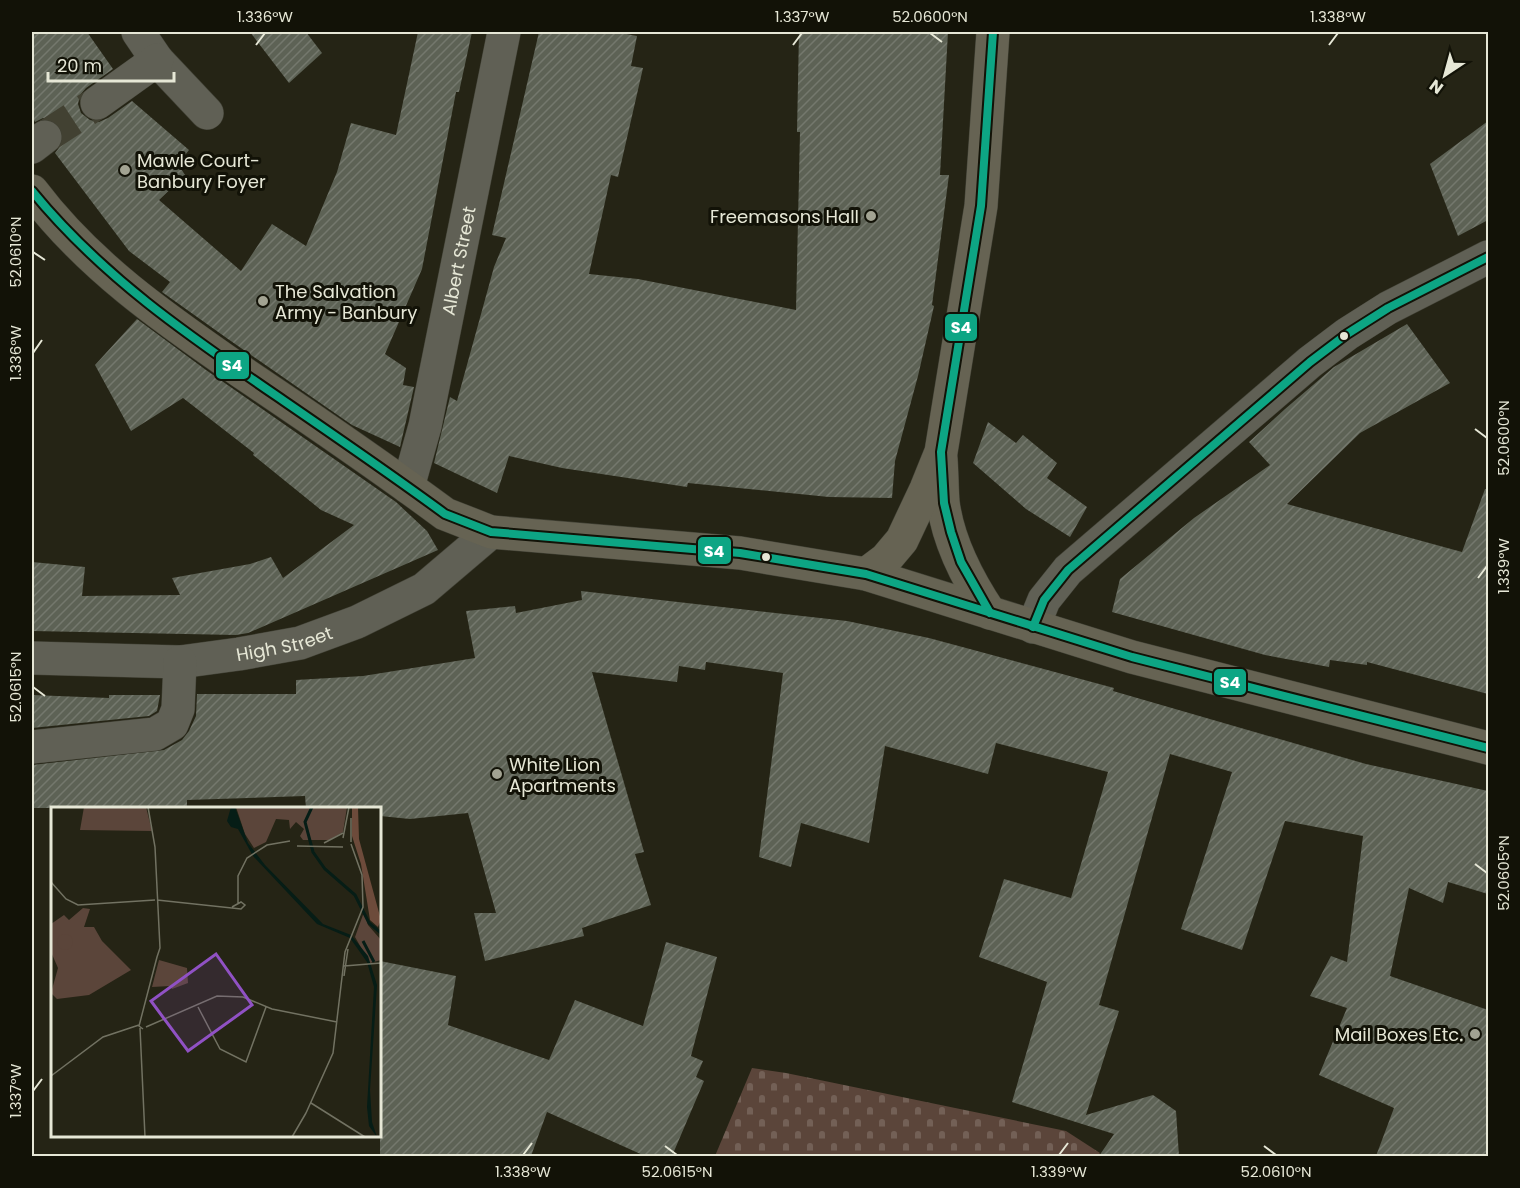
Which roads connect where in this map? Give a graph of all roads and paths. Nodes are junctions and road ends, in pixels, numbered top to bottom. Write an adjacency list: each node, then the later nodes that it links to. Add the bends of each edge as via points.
1 (138, 32): 4 (street)
2 (504, 32): 10 (street, Albert Street, via 424,426)
3 (993, 32): 9 (street, via 981,206)
4 (157, 60): 5 (street); 6 (street)
5 (97, 103)
6 (207, 113)
7 (32, 191): 10 (street, via 99,265 156,313)
8 (1488, 257): 14 (street, via 1388,308 1310,362 1068,570 1044,600)
9 (940, 452): 12 (street, via 902,540); 13 (street, via 951,532 972,586)
10 (408, 487): 11 (street, via 445,514)
11 (491, 532): 12 (street, via 740,553); 16 (street, High Street, via 424,589 357,622 300,643)
12 (866, 574): 13 (street)
13 (990, 613): 14 (street)
14 (1033, 627): 18 (street, via 1203,676)
15 (32, 658): 16 (street, High Street)
16 (180, 662): 17 (street, via 178,709 172,724 164,729 155,734)
17 (32, 747)
18 (1488, 748)

